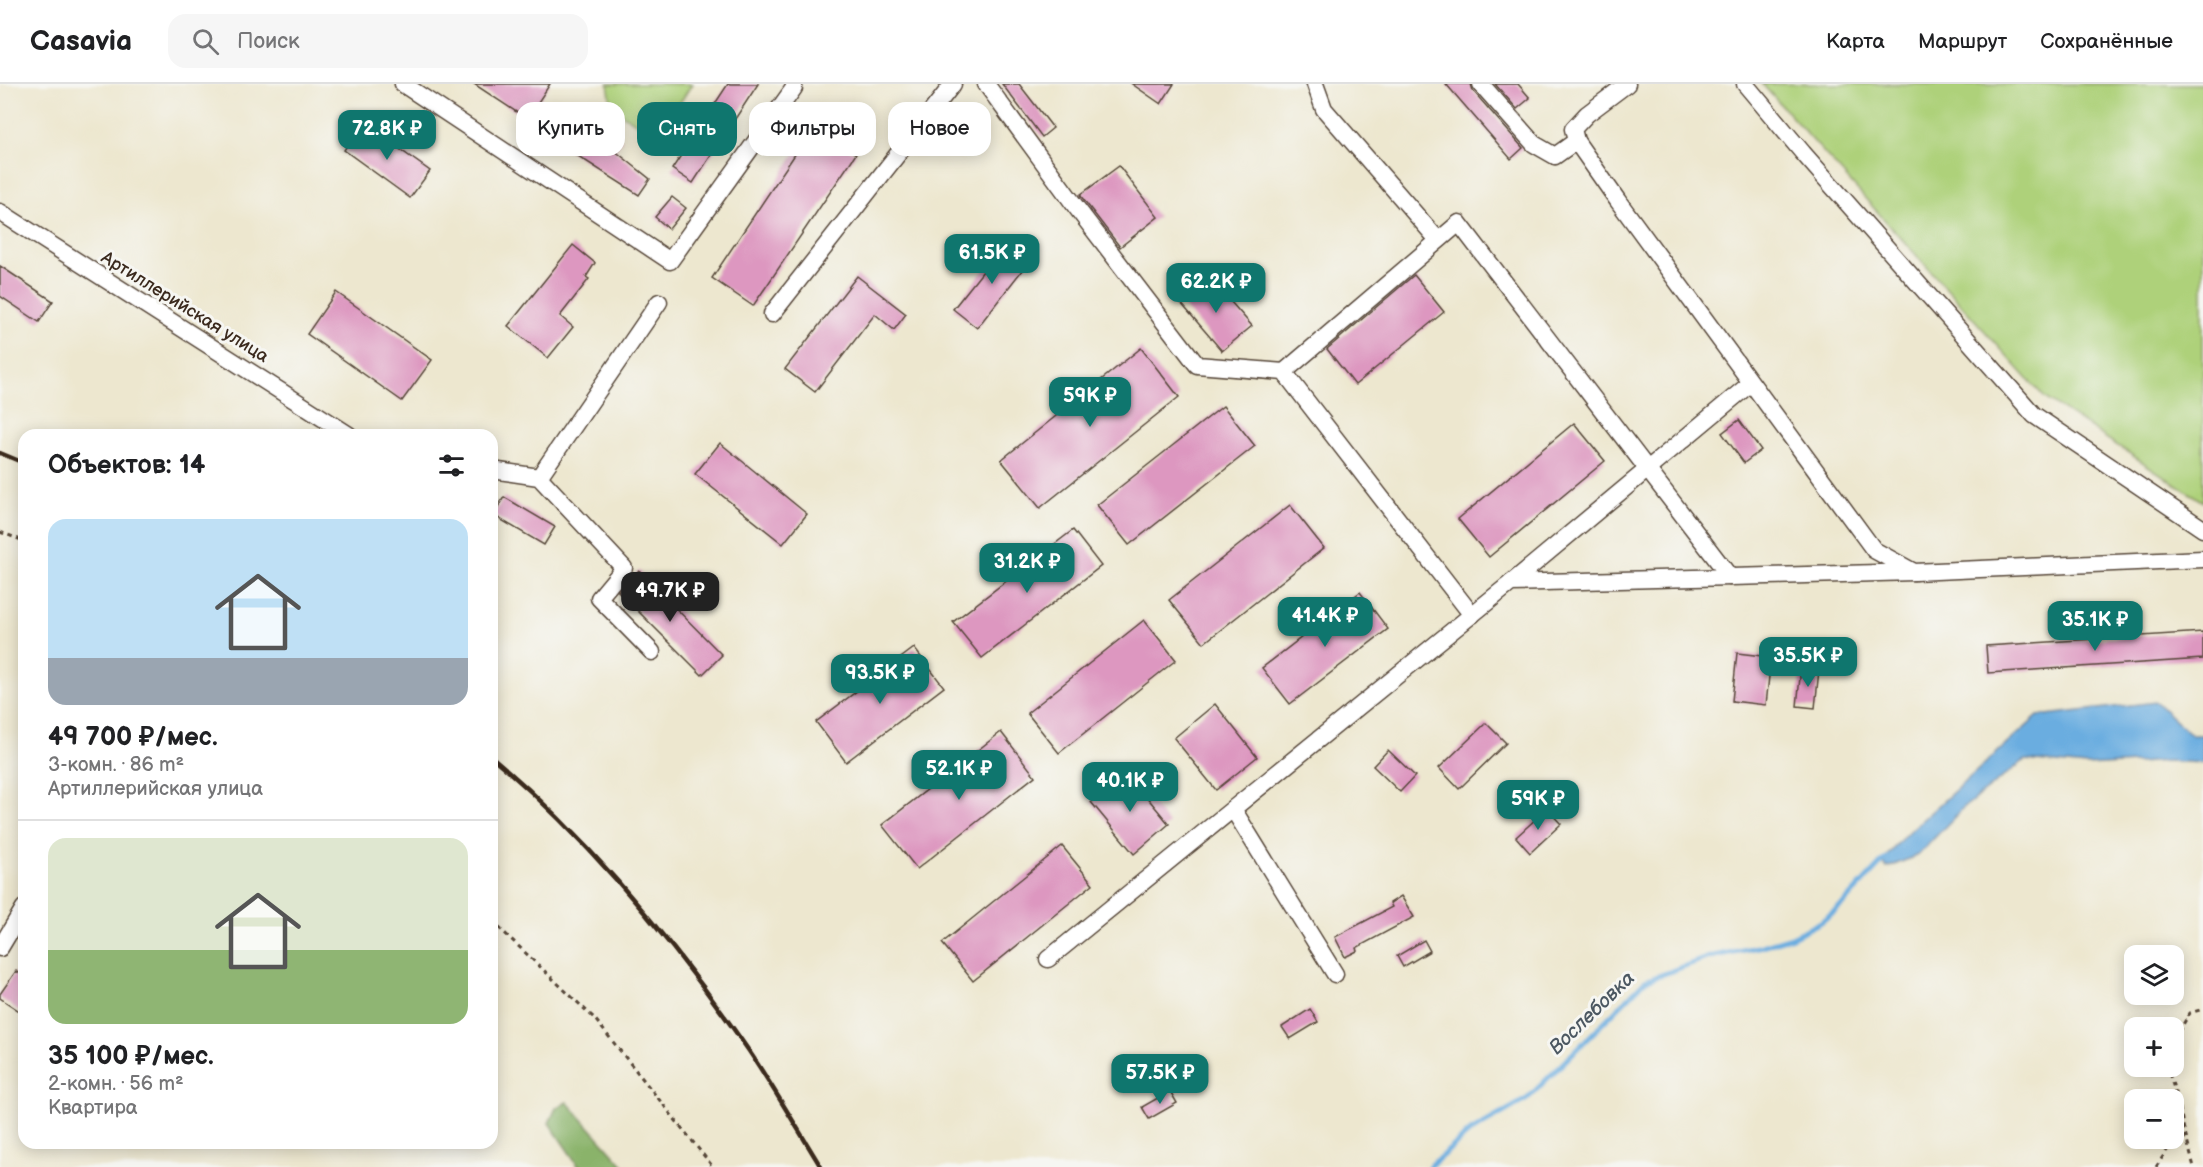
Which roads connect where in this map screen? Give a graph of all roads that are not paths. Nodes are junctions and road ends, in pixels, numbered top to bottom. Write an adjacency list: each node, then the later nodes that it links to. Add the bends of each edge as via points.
1 (403, 84): 2 (street, via 670,261)
2 (794, 84)
3 (953, 84): 13 (street)
4 (986, 84): 14 (street, via 1197,365)
5 (1315, 84): 11 (street, via 1324,109)
6 (1481, 84): 9 (street, via 1534,144 1556,156)
7 (1626, 84): 9 (street, via 1573,129)
8 (1745, 84): 20 (street, via 2034,415)
9 (1576, 141): 15 (street)
10 (0, 212): 16 (street, Артиллерийская улица)
11 (1438, 240): 14 (street); 17 (street, via 1459,223)
12 (659, 302): 19 (street)
13 (772, 314)
14 (1284, 372): 25 (street)
15 (1751, 383): 17 (street); 22 (street, via 1874,550)
16 (340, 429)
17 (1647, 469): 23 (street); 24 (street)
18 (498, 471): 19 (street)
19 (539, 477): 26 (street, via 624,568 599,598)
20 (2203, 528)
21 (2203, 559): 22 (street)
22 (1914, 572): 23 (street)
23 (1730, 577): 24 (street)
24 (1511, 583): 25 (street)
25 (1472, 615): 27 (street)
26 (652, 652)
27 (1233, 809): 30 (street); 31 (street)
28 (18, 918): 29 (street)
29 (0, 948)
30 (1048, 959)
31 (1335, 974)

